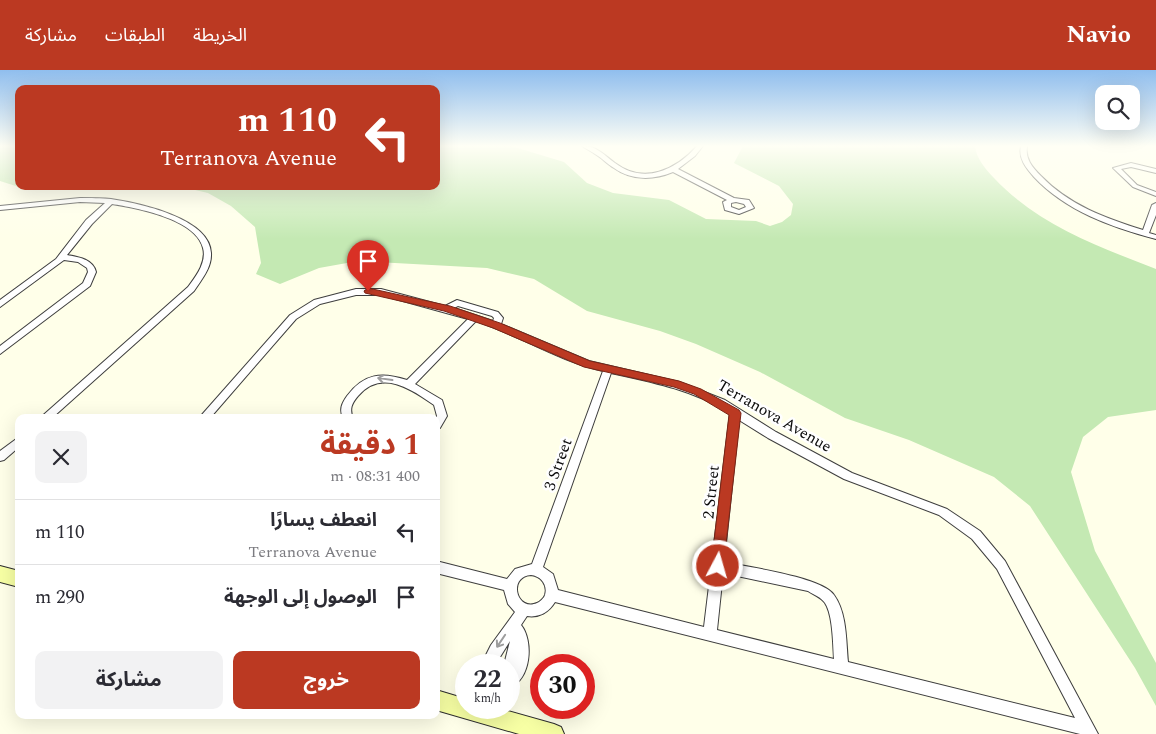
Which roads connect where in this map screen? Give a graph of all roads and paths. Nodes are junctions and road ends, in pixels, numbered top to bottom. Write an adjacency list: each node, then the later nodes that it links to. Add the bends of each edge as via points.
1 (688, 177): 5 (street)
2 (1039, 177): 9 (street, via 1061,198 1093,216)
3 (1125, 177): 4 (street, via 1135,186)
4 (1156, 194)
5 (732, 200)
6 (111, 201): 8 (street, via 78,200); 11 (street, via 88,222); 20 (street, via 156,212 189,226 207,245 208,258 191,289)
7 (1156, 205): 9 (street)
8 (0, 208)
9 (1145, 234): 10 (street)
10 (1156, 237)
11 (63, 256): 12 (street); 16 (street, via 87,263 92,272 91,278 80,290)
12 (0, 304)
13 (446, 308): 14 (street, Terranova Avenue); 15 (street, via 457,303 495,314 500,318); 21 (street, Terranova Avenue, via 368,291 343,293 317,302 285,325)
14 (474, 318): 15 (street, Terranova Avenue); 18 (street)
15 (496, 325): 17 (street, Terranova Avenue, via 567,357)
16 (2, 346)
17 (608, 369): 19 (street, Terranova Avenue, via 676,384 698,392); 28 (street, 3 Street)
18 (408, 385): 22 (street, one-way to 22, via 382,378 368,380 358,387 347,404); 23 (street, via 438,404)
19 (735, 413): 26 (street, 2 Street); 42 (street, Terranova Avenue, via 848,476 943,512 976,535 1001,565)
20 (50, 414)
21 (207, 414)
22 (347, 414)
23 (440, 419)
24 (15, 444): 25 (street)
25 (1, 455)
26 (718, 566): 34 (street, 2 Street); 38 (street, via 810,586 824,593 836,613)
27 (440, 568): 31 (street)
28 (536, 570): 31 (street, via 520,573); 32 (street, via 550,579)
29 (0, 574): 30 (main road)
30 (15, 579)
31 (510, 586): 33 (street)
32 (552, 595): 33 (street, via 544,606); 34 (street, Terranova Avenue)
33 (520, 620): 35 (street, one-way to 35); 36 (street); 37 (street)
34 (710, 634): 38 (street, Terranova Avenue)
35 (494, 654)
36 (513, 654)
37 (520, 664)
38 (842, 668): 42 (street, Terranova Avenue)
39 (440, 701): 40 (main road)
40 (455, 705)
41 (515, 719): 43 (main road)
42 (1090, 732)
43 (554, 734)

